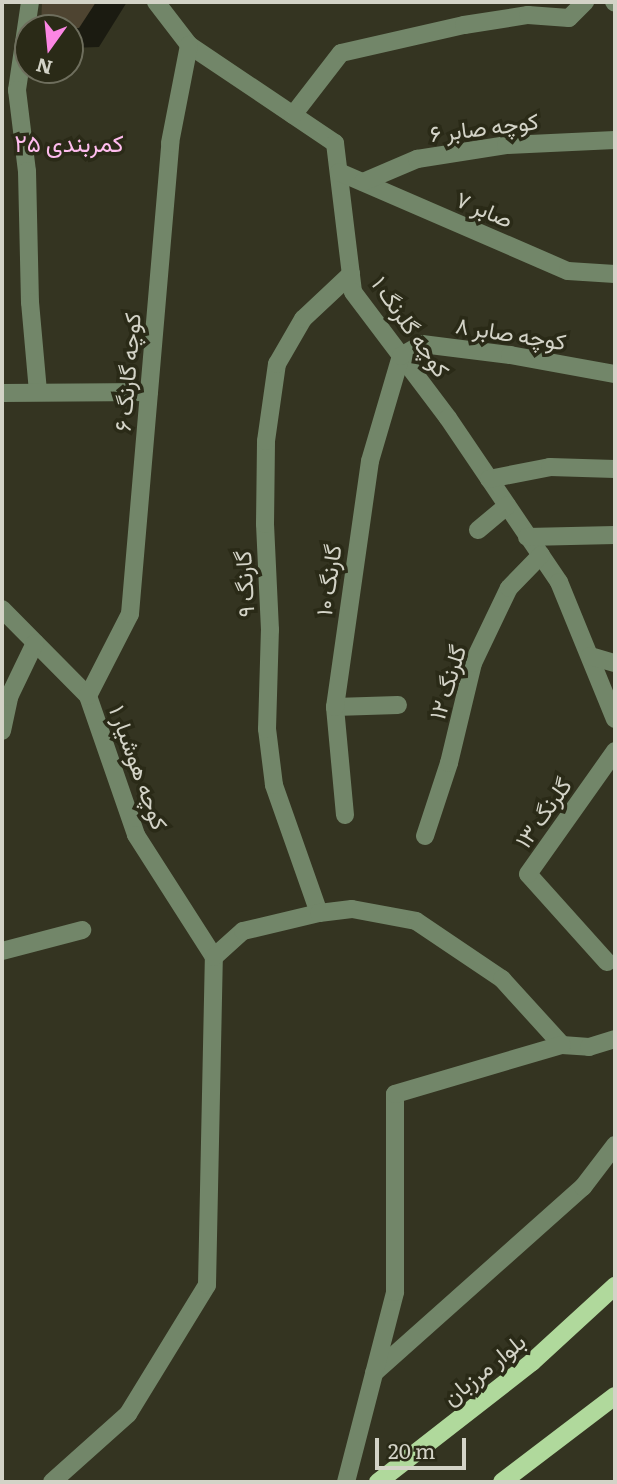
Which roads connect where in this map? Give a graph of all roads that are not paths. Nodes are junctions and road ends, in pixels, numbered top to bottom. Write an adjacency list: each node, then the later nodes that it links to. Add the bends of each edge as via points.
1 (585, 2): 5 (street, via 569,18 528,15 341,53)
2 (161, 3): 3 (street, کوچه گلرنگ ۱)
3 (189, 44): 5 (street, کوچه گلرنگ ۱); 14 (street, کوچه گارنگ ۶, via 170,143)
4 (18, 84): 13 (street, via 27,171 30,302)
5 (293, 115): 7 (street, کوچه گلرنگ ۱, via 335,143)
6 (615, 140): 8 (street, کوچه صابر ۶, via 506,145 417,159)
7 (339, 172): 8 (street, صابر ۷); 9 (street, کوچه گلرنگ ۱)
8 (363, 183): 10 (street, صابر ۷, via 568,271)
9 (351, 274): 11 (street, کوچه گلرنگ ۱, via 353,292); 35 (street, گارنگ ۹, via 303,319 277,364 266,441 267,729 274,785)
10 (615, 274)
11 (401, 356): 12 (street, کوچه صابر ۸, via 422,344); 17 (street, کوچه گلرنگ ۱); 29 (street, گارنگ ۱۰, via 369,461)
12 (615, 374)
13 (38, 392): 14 (street); 15 (street)
14 (149, 392): 27 (street, کوچه گارنگ ۶, via 130,614)
15 (2, 393)
16 (615, 469): 17 (street, via 550,467)
17 (489, 479): 18 (street, کوچه گلرنگ ۱)
18 (507, 506): 19 (street); 21 (street, کوچه گلرنگ ۱)
19 (478, 530)
20 (615, 535): 21 (street)
21 (527, 537): 22 (street, کوچه گلرنگ ۱)
22 (541, 555): 25 (street, کوچه گلرنگ ۱, via 559,582); 34 (street, گلرنگ ۱۲, via 509,588 473,663 449,763)
23 (2, 609): 24 (street, کوچه هوشیار ۱)
24 (35, 643): 27 (street, کوچه هوشیار ۱); 31 (street, via 9,698)
25 (590, 656): 26 (street); 30 (street, کوچه گلرنگ ۱)
26 (615, 663)
27 (88, 696): 38 (street, کوچه هوشیار ۱, via 136,835)
28 (398, 705): 29 (street)
29 (335, 707): 33 (street, گارنگ ۱۰)
30 (615, 719)
31 (2, 731)
32 (615, 751): 39 (street, گلرنگ ۱۳, via 528,874)
33 (345, 815)
34 (425, 836)
35 (318, 912): 38 (street, via 243,931); 41 (street, via 352,909 416,921 502,979)
36 (82, 930): 37 (street)
37 (2, 951)
38 (214, 957): 46 (street, via 207,1284 128,1414)
39 (607, 962)
40 (615, 1039): 41 (street, via 589,1047)
41 (562, 1045): 44 (street, via 395,1094 395,1292)
42 (615, 1145): 44 (street, via 583,1187)
43 (615, 1286): 48 (main road, بلوار مرزبان, via 532,1362)
44 (373, 1374): 47 (street)
45 (615, 1396): 49 (main road)
46 (52, 1482)
47 (346, 1482)
48 (378, 1482)
49 (502, 1482)

